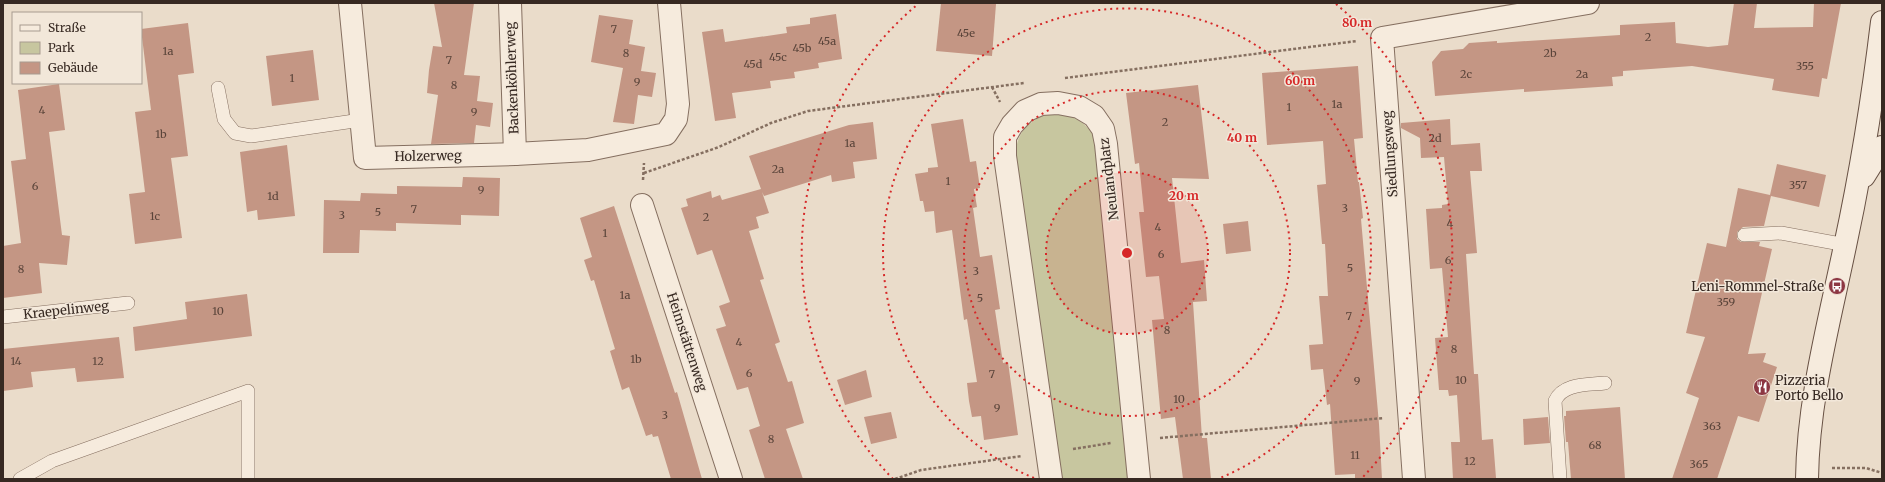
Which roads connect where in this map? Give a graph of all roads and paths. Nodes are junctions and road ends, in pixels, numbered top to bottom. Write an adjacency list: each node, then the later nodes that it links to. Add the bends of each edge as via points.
1 (350, 3): 10 (street, Holzerweg)
2 (510, 3): 13 (street, Backenköhlerweg)
3 (669, 3): 11 (street, Holzerweg, via 677,112 673,126 666,134)
4 (1588, 3): 6 (street)
5 (1882, 22): 15 (street)
6 (1382, 38): 7 (path); 22 (street, Siedlungsweg)
7 (1061, 78)
8 (1030, 82): 14 (path, via 808,110 771,123 719,147)
9 (218, 88): 10 (lane, via 224,119 235,133 251,136)
10 (361, 120): 13 (street, Holzerweg, via 365,158)
11 (646, 139): 13 (street, Holzerweg, via 588,150); 14 (path)
12 (1882, 146): 15 (street)
13 (515, 154)
14 (644, 173): 16 (path)
15 (1858, 186): 18 (street)
16 (642, 205): 29 (street, Heimstättenweg)
17 (1744, 235): 18 (lane, via 1781,233)
18 (1846, 245): 35 (street, via 1812,410)
19 (128, 303): 20 (lane, Kraepelinweg)
20 (3, 317)
21 (1605, 383): 34 (lane, via 1568,388 1558,394 1555,401)
22 (1409, 416): 23 (path); 33 (street, Siedlungsweg)
23 (1135, 440): 24 (path); 24 (street, Neulandplatz, via 1103,129 1094,116 1079,107 1058,103 1040,104 1025,111 1012,125 1005,138 1005,156); 32 (street, Neulandplatz)
24 (1047, 453): 30 (path, via 921,470); 31 (street, Neulandplatz)
25 (1837, 468): 26 (path, via 1866,468)
26 (1882, 473)
27 (20, 479): 28 (lane, via 52,461 248,391)
28 (248, 479)
29 (731, 479)
30 (895, 479)
31 (1051, 479)
32 (1139, 479)
33 (1414, 479)
34 (1560, 479)
35 (1807, 479)

